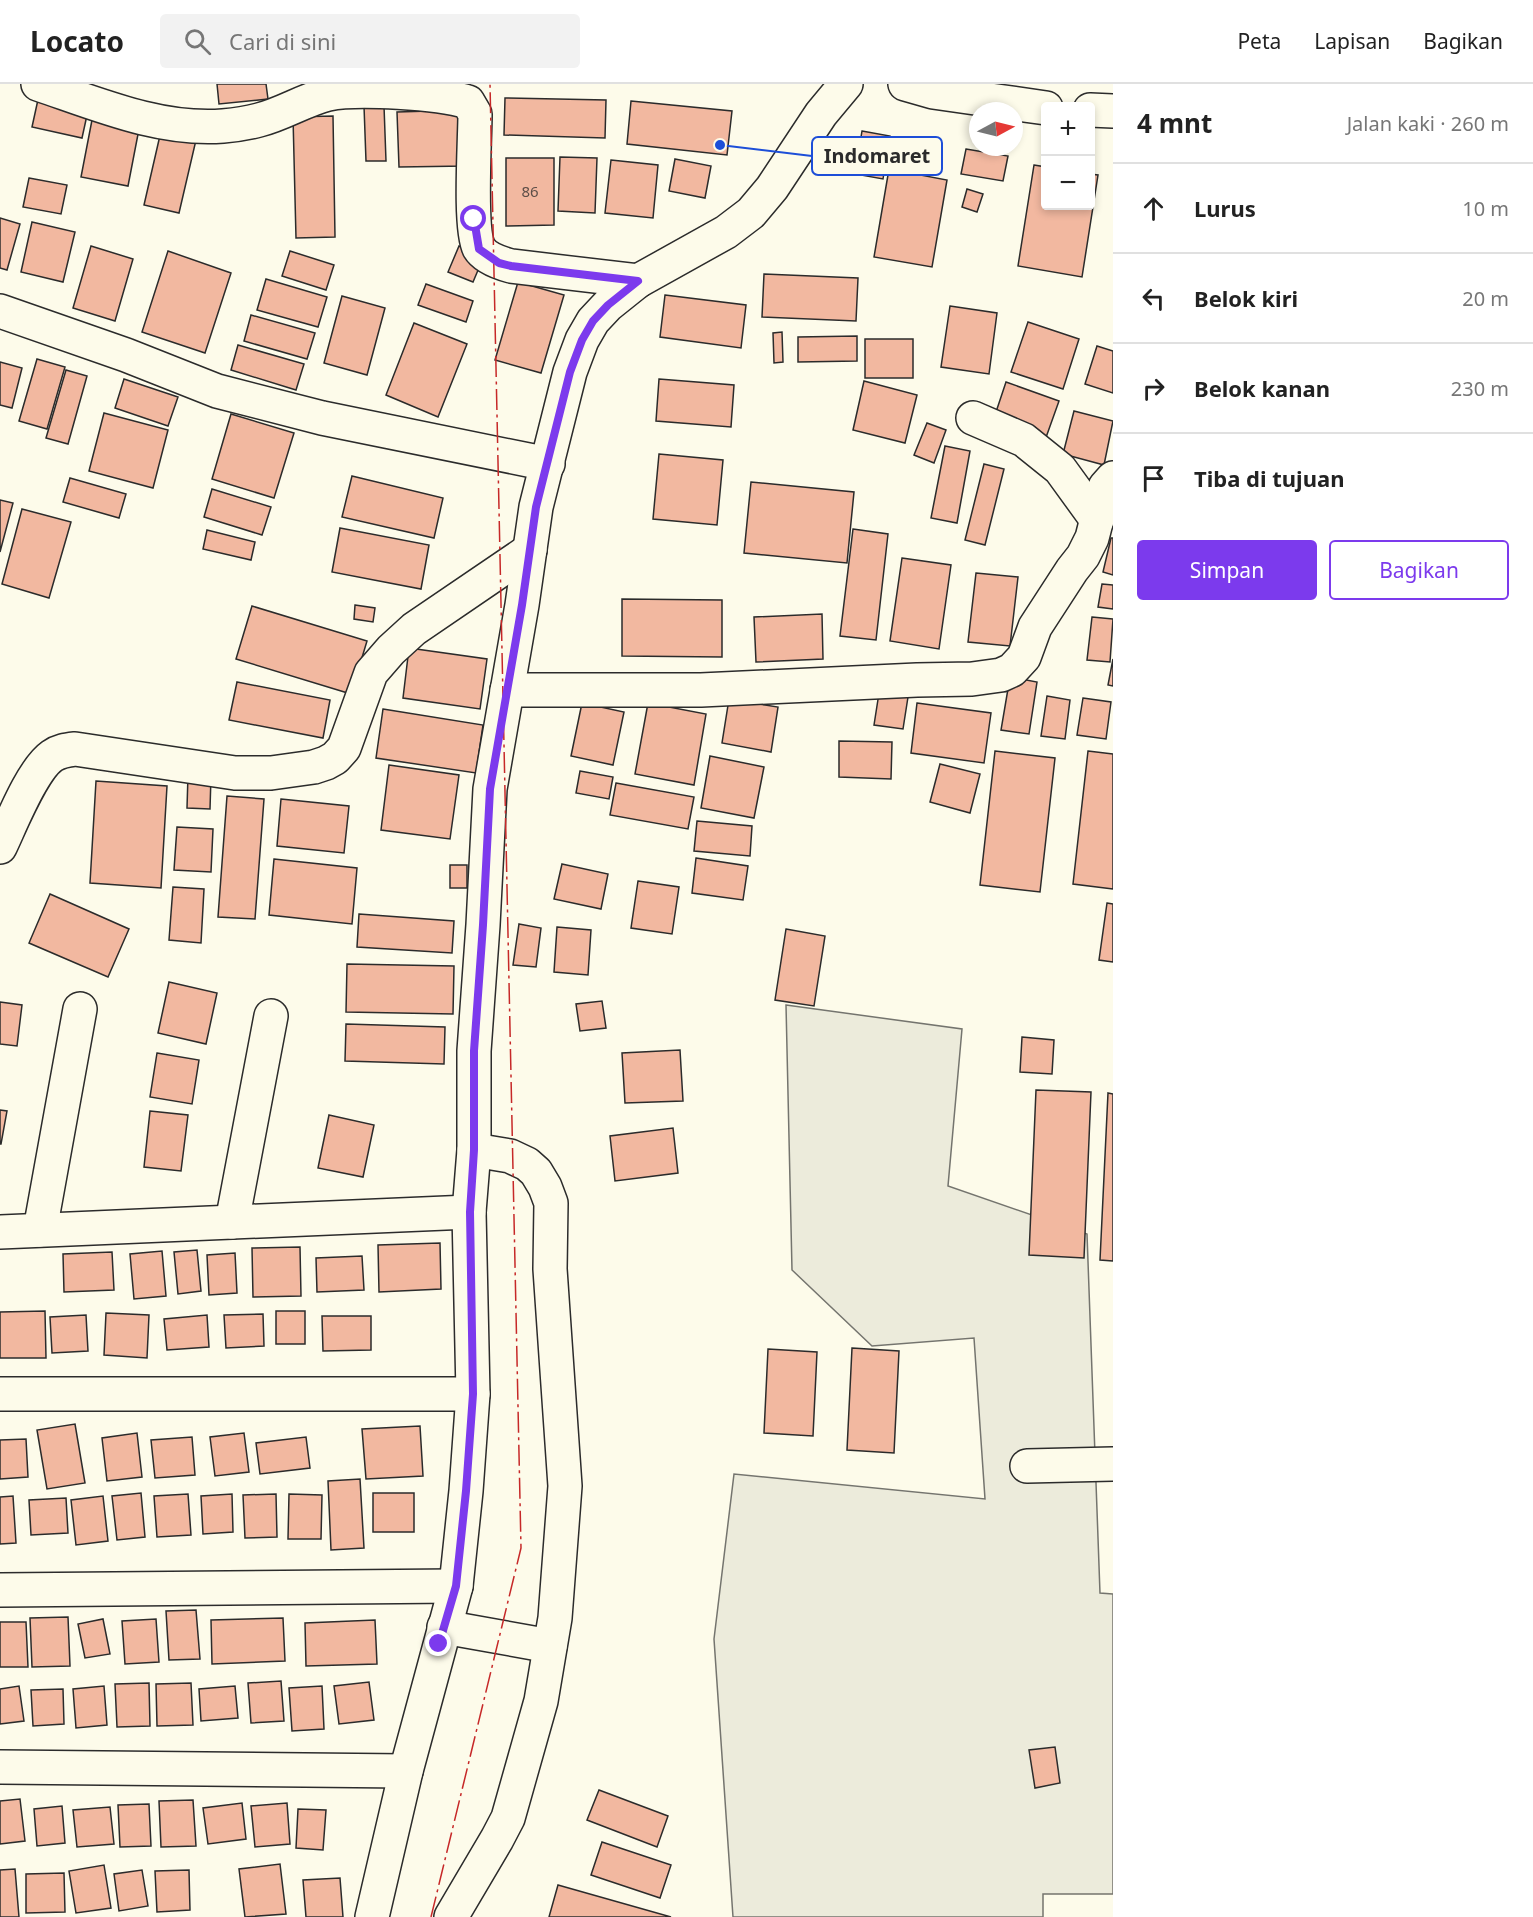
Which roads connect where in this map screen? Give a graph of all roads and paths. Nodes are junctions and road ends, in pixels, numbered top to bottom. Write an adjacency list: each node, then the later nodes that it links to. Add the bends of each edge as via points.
1 (38, 84): 7 (street, via 140,118 192,125 223,126 259,120 327,94 415,95 468,102 475,114 474,219 479,249 511,266)
2 (846, 84): 7 (street, via 751,213 726,232)
3 (905, 84): 4 (street, via 933,92)
4 (1041, 107)
5 (1095, 110): 6 (street)
6 (1113, 111)
7 (638, 281): 10 (street, via 608,305 582,340 570,372)
8 (0, 311): 10 (street, via 218,391 322,418)
9 (973, 418): 12 (street, via 1024,441 1060,469)
10 (548, 464): 13 (street)
11 (1113, 478): 12 (street, via 1105,487)
12 (1097, 520): 14 (street, via 1083,556 1035,627 1024,657 1001,675 701,690)
13 (530, 550): 14 (street); 15 (street, via 414,629 391,650 371,673 345,748 335,758 314,767 235,773 75,749 62,751 36,774)
14 (507, 690): 18 (street, via 490,789 474,1051)
15 (2, 836)
16 (80, 1010): 21 (street)
17 (271, 1016): 20 (street)
18 (474, 1150): 19 (street); 30 (street, via 510,1156 527,1164 536,1172 551,1203 550,1269 566,1486)
19 (470, 1212): 20 (street); 24 (street)
20 (232, 1222): 21 (street)
21 (40, 1230): 22 (street)
22 (0, 1232)
23 (0, 1394): 24 (street)
24 (473, 1394): 27 (street)
25 (1113, 1464): 26 (street)
26 (1027, 1466)
27 (456, 1586): 28 (street); 29 (street)
28 (0, 1590)
29 (444, 1627): 30 (street); 32 (street)
30 (550, 1646): 34 (street, via 541,1701 508,1818)
31 (0, 1767): 32 (street)
32 (406, 1771): 33 (street)
33 (372, 1917)
34 (451, 1917)

